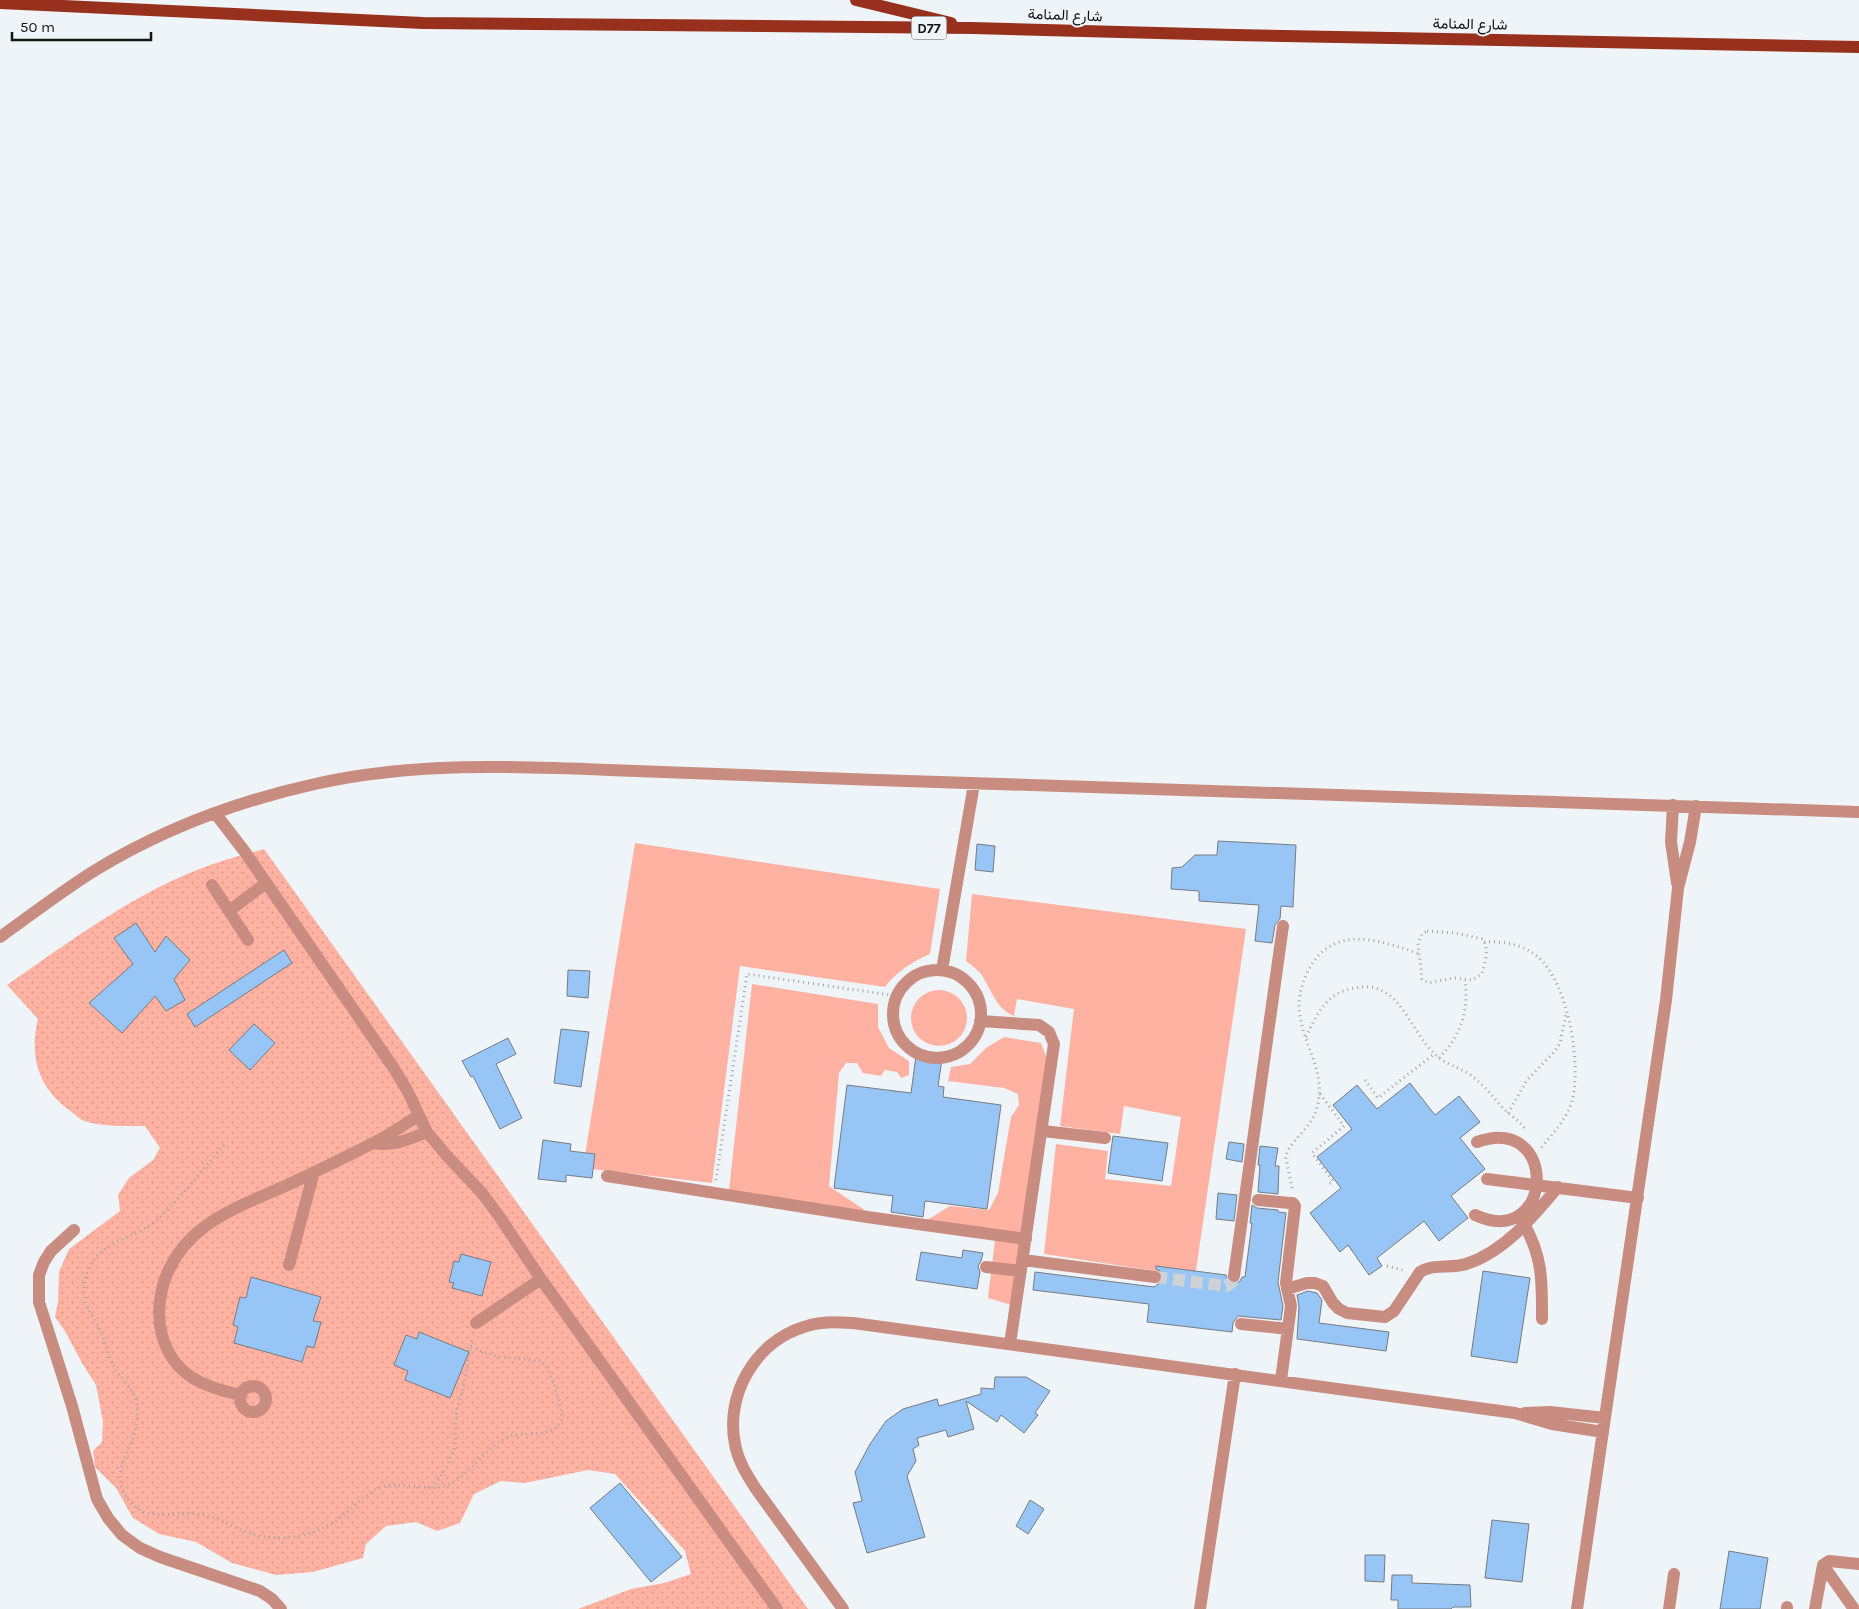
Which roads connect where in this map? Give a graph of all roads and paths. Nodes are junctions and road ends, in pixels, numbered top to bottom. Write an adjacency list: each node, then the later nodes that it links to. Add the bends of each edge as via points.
1 (856, 0): 3 (main road)
2 (0, 4): 3 (main road, شارع المنامة / D77, via 423,23)
3 (972, 28): 4 (main road, شارع المنامة / D77)
4 (1859, 47)
5 (974, 784): 6 (street); 9 (street, via 528,767 431,768 318,783); 19 (street)
6 (1673, 805): 7 (street); 12 (street, via 1671,842)
7 (1696, 806): 8 (street); 12 (street)
8 (1859, 812)
9 (215, 813): 10 (street); 15 (street, via 132,850 92,872)
10 (266, 883): 13 (street); 30 (street, via 393,1067)
11 (212, 885): 13 (street)
12 (1678, 888): 45 (street)
13 (229, 911): 16 (street)
14 (1283, 926): 55 (street)
15 (0, 937)
16 (248, 940)
17 (1484, 942): 18 (path, via 1461,934 1427,931 1419,938); 20 (path, via 1486,958 1482,974); 22 (path, via 1513,944 1539,958 1553,978)
18 (1420, 954): 20 (path, via 1425,982 1454,978); 24 (path, via 1363,939 1341,942 1321,954 1307,973 1300,993 1299,1014)
19 (942, 970): 21 (street, via 920,973 910,979); 23 (street, via 959,976 972,987 981,1009)
20 (1465, 980): 26 (path, via 1466,1004 1462,1022 1455,1039)
21 (897, 996): 23 (street, via 894,1021 898,1032 913,1050 925,1055 949,1056 960,1050 970,1043); 44 (path, via 747,974)
22 (1566, 1013): 29 (path, via 1560,1043 1527,1080); 37 (path, via 1575,1051 1576,1076 1572,1099 1564,1118)
23 (980, 1021): 31 (street, via 1039,1025 1049,1032 1054,1056)
24 (1306, 1038): 25 (path, via 1321,1008 1334,995 1352,988 1372,986 1381,989 1398,1004); 28 (path, via 1319,1076)
25 (1434, 1054): 26 (path); 27 (path, via 1378,1098)
26 (1439, 1058): 29 (path, via 1487,1088)
27 (1364, 1080)
28 (1320, 1094): 42 (path, via 1344,1126 1312,1152 1333,1181); 47 (path, via 1312,1120 1287,1152)
29 (1508, 1113): 37 (path, via 1526,1130)
30 (418, 1116): 32 (street); 35 (street)
31 (1043, 1131): 33 (street); 51 (street)
32 (427, 1132): 35 (street, via 400,1143); 57 (street, via 482,1193)
33 (1104, 1138)
34 (1477, 1142): 37 (street, via 1507,1139)
35 (373, 1143): 38 (street)
36 (224, 1146): 71 (path, via 155,1222 98,1253 85,1278 87,1307 116,1369 132,1390 137,1403 135,1429 120,1467 125,1495 146,1513 160,1516 209,1515 250,1532 277,1538 305,1535 331,1525 371,1492 386,1486)
37 (1535, 1155): 41 (street)
38 (314, 1172): 52 (street); 67 (street, via 211,1221 180,1251 166,1276 159,1319 165,1345 172,1357 191,1377 203,1384)
39 (607, 1176): 44 (street)
40 (1487, 1179): 41 (street)
41 (1538, 1184): 43 (street); 48 (street, via 1530,1204 1514,1217 1494,1221)
42 (1327, 1186)
43 (1558, 1187): 45 (street); 49 (street)
44 (714, 1192): 51 (street)
45 (1638, 1198): 69 (street)
46 (1258, 1200): 47 (street, via 1293,1203)
47 (1295, 1206): 58 (street)
48 (1474, 1215)
49 (1524, 1224): 58 (street, via 1503,1244 1478,1260 1420,1272 1394,1311 1385,1317 1339,1309 1323,1286 1315,1283); 59 (street, via 1535,1246 1542,1275)
50 (74, 1230): 75 (street, via 44,1262 38,1275 38,1302 72,1406 97,1499 122,1535 140,1548 260,1591)
51 (1026, 1239): 53 (street)
52 (289, 1265)
53 (1022, 1266): 54 (street); 56 (street); 63 (street)
54 (986, 1267)
55 (1234, 1276)
56 (1155, 1277)
57 (542, 1279): 60 (street); 76 (street)
58 (1287, 1289): 62 (street, via 1291,1306)
59 (1542, 1319)
60 (476, 1323): 64 (path)
61 (1241, 1324): 62 (street)
62 (1288, 1329): 66 (street)
63 (1010, 1344): 65 (street); 77 (street, via 828,1322 803,1327 781,1337 747,1372 737,1395 733,1420 742,1468)
64 (470, 1347): 71 (path, via 463,1391 456,1411 455,1447); 71 (path, via 494,1356 541,1361 546,1366 562,1411 562,1420 548,1432 525,1433 499,1442 449,1484)
65 (1235, 1374): 66 (street); 78 (street)
66 (1281, 1380): 68 (street)
67 (241, 1395)
68 (1515, 1413): 69 (street, via 1550,1412); 70 (street, via 1552,1424)
69 (1605, 1418): 70 (street)
70 (1603, 1432): 79 (street)
71 (432, 1488)
72 (1859, 1564): 73 (street, via 1829,1561)
73 (1823, 1565): 81 (street); 82 (street)
74 (1674, 1574): 80 (street)
75 (282, 1609)
76 (777, 1609)
77 (842, 1609)
78 (1200, 1609)
79 (1577, 1609)
80 (1669, 1609)
81 (1815, 1609)
82 (1854, 1609)

